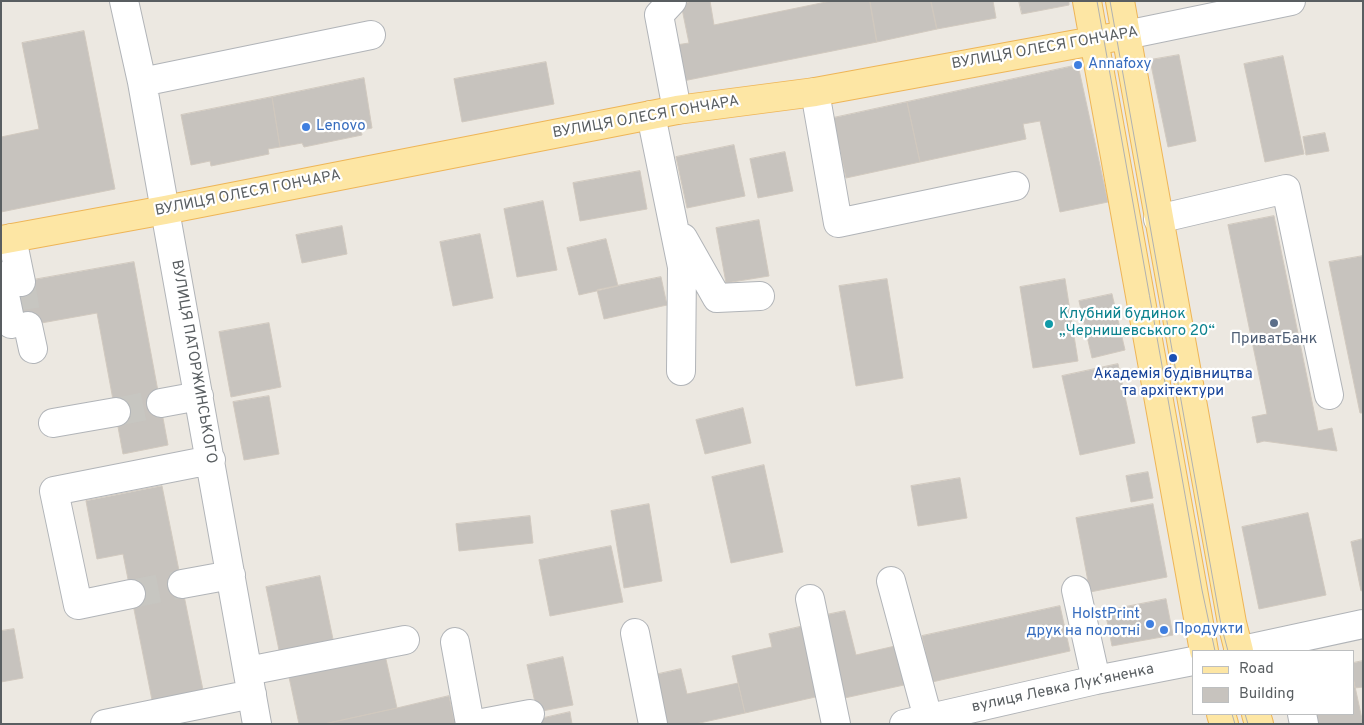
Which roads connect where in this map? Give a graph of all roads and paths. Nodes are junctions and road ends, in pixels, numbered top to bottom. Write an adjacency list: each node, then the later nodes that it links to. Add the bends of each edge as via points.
1 (124, 1): 9 (street, ВУЛИЦЯ ПАТОРЖИНСЬКОГО)
2 (672, 1): 11 (street, via 659,15)
3 (1087, 1): 8 (main road)
4 (1120, 1): 7 (main road)
5 (1291, 1): 7 (street, ВУЛИЦЯ ОЛЕСЯ ГОНЧАРА)
6 (371, 35): 9 (street)
7 (1126, 35): 8 (main road, ВУЛИЦЯ ОЛЕСЯ ГОНЧАРА); 14 (main road)
8 (1094, 40): 10 (main road, ВУЛИЦЯ ОЛЕСЯ ГОНЧАРА); 38 (main road)
9 (142, 82): 13 (street, ВУЛИЦЯ ПАТОРЖИНСЬКОГО)
10 (816, 92): 11 (main road, ВУЛИЦЯ ОЛЕСЯ ГОНЧАРА); 12 (street, via 838,222)
11 (664, 112): 13 (main road, ВУЛИЦЯ ОЛЕСЯ ГОНЧАРА); 15 (street)
12 (1015, 186)
13 (165, 210): 16 (main road, ВУЛИЦЯ ОЛЕСЯ ГОНЧАРА); 22 (street, ВУЛИЦЯ ПАТОРЖИНСЬКОГО)
14 (1158, 219): 21 (street, via 1286,189); 39 (main road)
15 (673, 222): 18 (street, via 717,298); 20 (street, via 682,267)
16 (7, 239): 17 (street)
17 (11, 279): 19 (street)
18 (760, 296)
19 (24, 333)
20 (681, 371)
21 (1329, 395)
22 (199, 396): 23 (street); 26 (street, ВУЛИЦЯ ПАТОРЖИНСЬКОГО)
23 (160, 403)
24 (116, 412): 25 (street)
25 (53, 423)
26 (211, 460): 27 (street, ВУЛИЦЯ ПАТОРЖИНСЬКОГО); 31 (street, via 54,491 78,606)
27 (231, 575): 29 (street); 43 (street, ВУЛИЦЯ ПАТОРЖИНСЬКОГО)
28 (891, 581): 45 (street)
29 (182, 584)
30 (1076, 590): 42 (street)
31 (131, 594)
32 (810, 599): 51 (street)
33 (1363, 624): 37 (street)
34 (635, 632): 50 (street)
35 (404, 640): 43 (street)
36 (455, 642): 48 (street)
37 (1288, 646): 40 (street)
38 (1204, 650)
39 (1238, 650)
40 (1248, 650)
41 (1192, 661): 42 (street, вулиця Левка Лукʼяненка)
42 (1096, 680): 45 (street, вулиця Левка Лукʼяненка)
43 (250, 682): 46 (street); 47 (street, ВУЛИЦЯ ПАТОРЖИНСЬКОГО)
44 (530, 714): 49 (street)
45 (916, 721)
46 (105, 724)
47 (257, 724)
48 (470, 724)
49 (477, 724)
50 (653, 724)
51 (836, 724)

